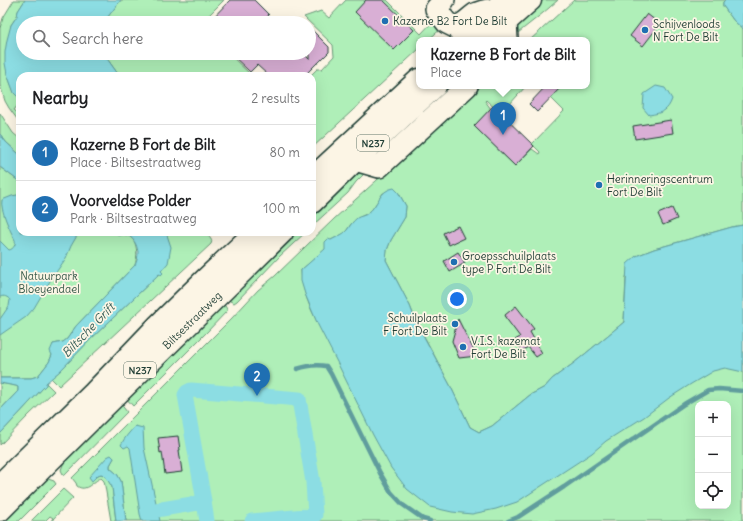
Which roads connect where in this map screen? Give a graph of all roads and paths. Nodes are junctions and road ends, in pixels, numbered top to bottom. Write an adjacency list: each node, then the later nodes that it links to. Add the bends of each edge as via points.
1 (530, 0): 3 (main road)
2 (440, 4): 3 (street, via 447,23 455,27 475,14)
3 (504, 17): 4 (main road); 5 (main road)
4 (467, 37)
5 (487, 37)
6 (416, 83): 10 (main road, N237)
7 (432, 89): 9 (main road, N237)
8 (464, 89): 9 (street, via 379,168)
9 (355, 160): 11 (main road, N237)
10 (316, 176)
11 (316, 198)
12 (252, 236): 14 (main road, Biltsestraatweg / N237)
13 (278, 236): 15 (main road, Biltsestraatweg / N237)
14 (0, 485)
15 (0, 510)

